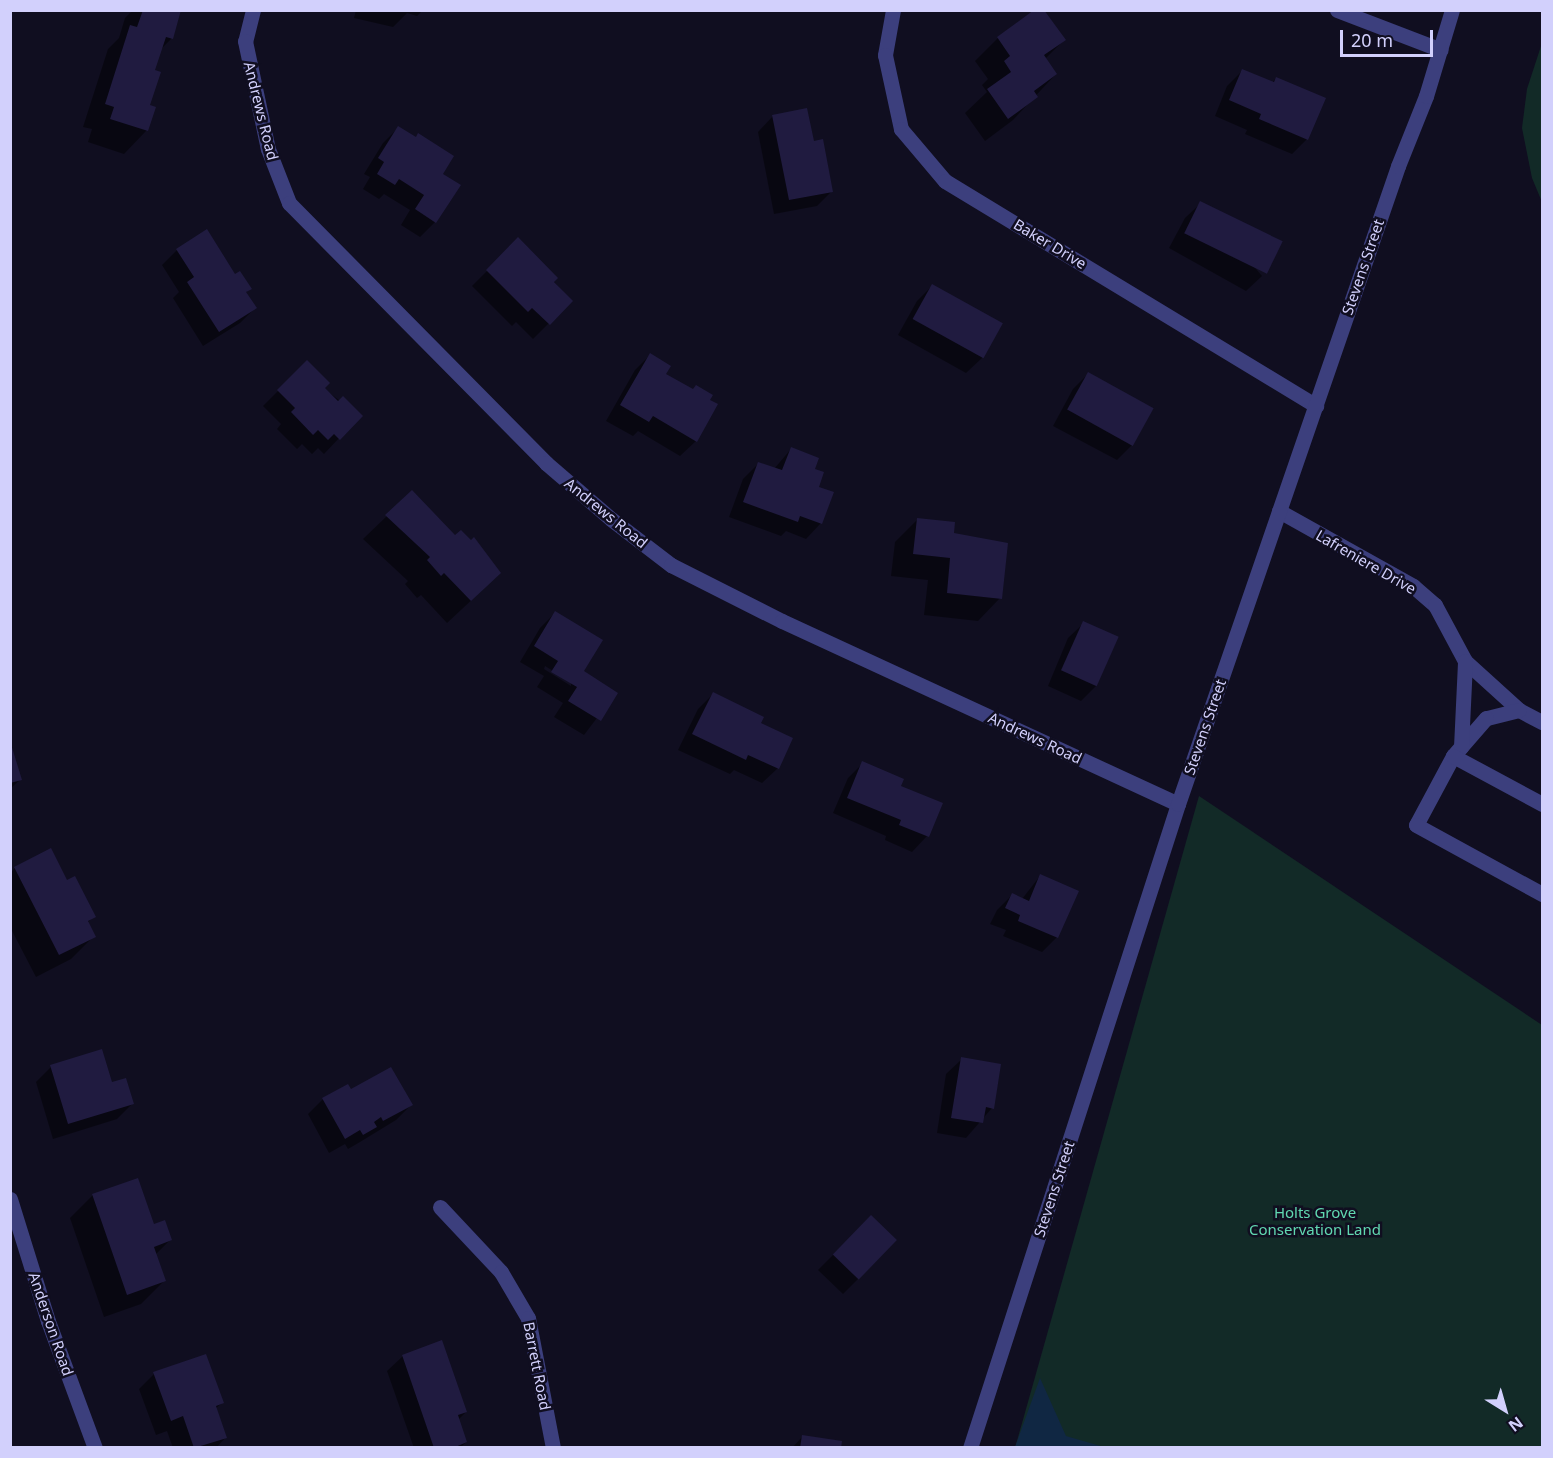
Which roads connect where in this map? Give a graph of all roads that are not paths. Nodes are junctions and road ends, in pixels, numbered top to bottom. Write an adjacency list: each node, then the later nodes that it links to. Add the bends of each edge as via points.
1 (253, 10): 12 (street, Andrews Road, via 244,41 268,149 289,203 546,463 610,519 671,565 772,616)
2 (893, 10): 6 (street, Baker Drive, via 885,55 901,129 945,181)
3 (1337, 10): 5 (street)
4 (1452, 10): 5 (street, Stevens Street)
5 (1441, 50): 6 (street, Stevens Street)
6 (1316, 406): 7 (street, Stevens Street)
7 (1279, 511): 8 (street, Lafreniere Drive, via 1413,586 1435,605); 12 (street, Stevens Street)
8 (1465, 661): 9 (street, Lafreniere Drive); 11 (street)
9 (1519, 710): 10 (street, Lafreniere Drive); 11 (street, via 1486,718)
10 (1542, 723)
11 (1457, 752): 13 (street); 14 (street, via 1416,825)
12 (1178, 804): 19 (street, Stevens Street)
13 (1542, 804)
14 (1542, 894)
15 (10, 1199): 17 (street, Anderson Road, via 48,1321)
16 (440, 1207): 18 (street, Barrett Road, via 501,1272 528,1318)
17 (95, 1448)
18 (553, 1448)
19 (970, 1448)

